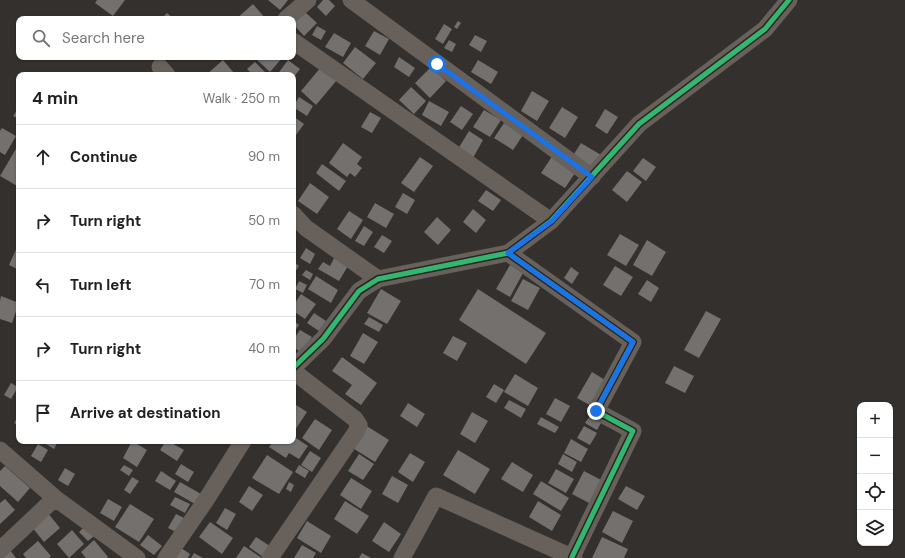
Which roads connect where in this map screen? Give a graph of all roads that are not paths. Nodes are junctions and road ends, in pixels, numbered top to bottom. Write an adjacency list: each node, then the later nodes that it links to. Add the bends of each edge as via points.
1 (308, 0): 4 (street)
2 (351, 0): 6 (street)
3 (789, 0): 6 (street, via 765,30 639,124)
4 (289, 16)
5 (296, 43): 8 (street)
6 (592, 177): 8 (street)
7 (296, 217): 10 (street, via 306,228)
8 (552, 221): 9 (street)
9 (508, 253): 10 (street); 21 (street, via 633,342 596,411 633,431)
10 (378, 279): 11 (street, via 358,291 323,339)
11 (296, 367)
12 (296, 372): 19 (street, via 355,419 358,425 356,432)
13 (241, 444): 18 (street)
14 (0, 450): 15 (street)
15 (55, 498): 16 (street); 17 (street)
16 (0, 550)
17 (130, 556)
18 (166, 558)
19 (270, 558)
20 (402, 558): 21 (street, via 436,496)
21 (573, 558)

